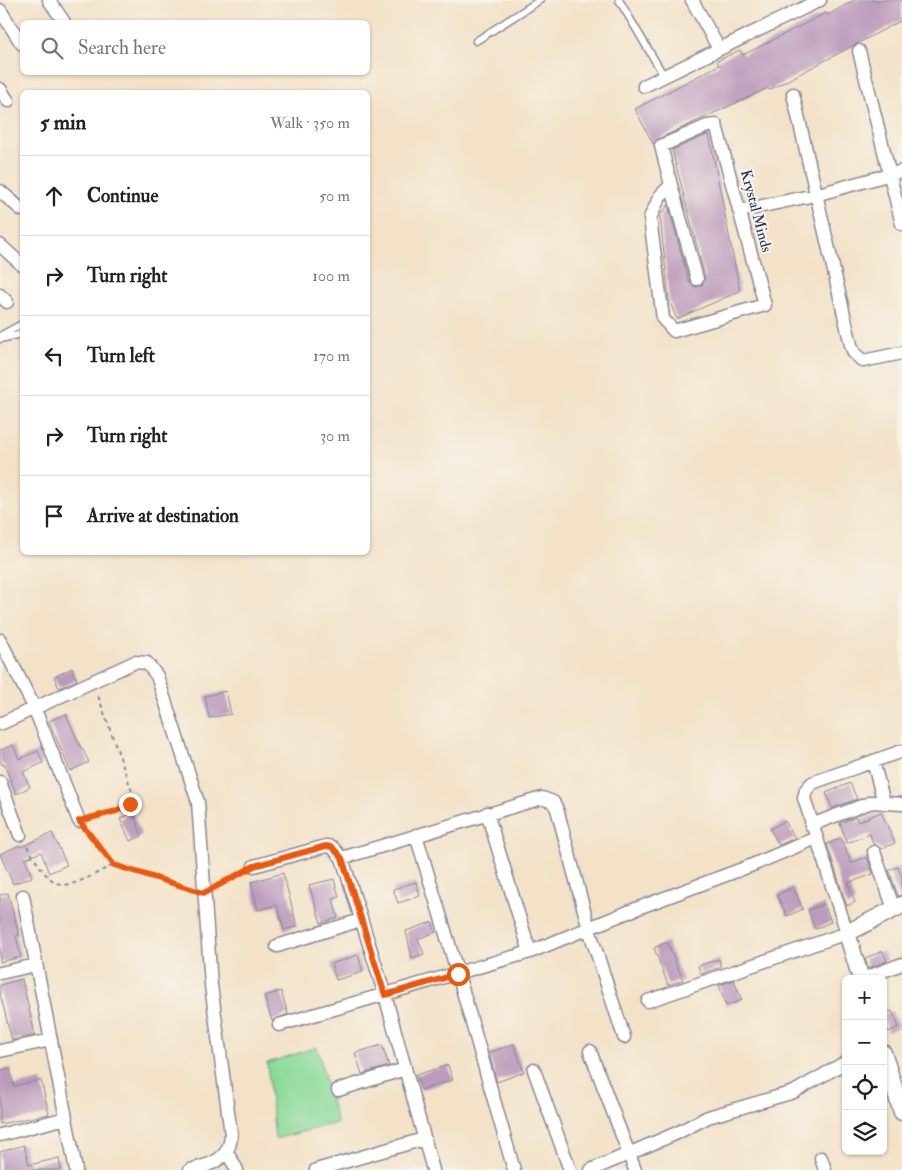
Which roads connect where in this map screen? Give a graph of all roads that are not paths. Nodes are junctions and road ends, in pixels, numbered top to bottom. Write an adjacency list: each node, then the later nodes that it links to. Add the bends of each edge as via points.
1 (49, 0): 7 (street)
2 (540, 0): 9 (lane)
3 (619, 0): 12 (lane)
4 (692, 0): 10 (street)
5 (820, 0): 10 (street)
6 (0, 10): 8 (street)
7 (63, 20)
8 (20, 41)
9 (476, 41)
10 (720, 49): 12 (street)
11 (859, 51): 17 (street)
12 (664, 76): 13 (street)
13 (644, 86)
14 (0, 89): 16 (street)
15 (793, 94): 20 (street)
16 (8, 101)
17 (896, 173): 20 (street); 23 (street)
18 (671, 185): 22 (street, Krystal Minds, via 661,146 716,125); 22 (street, Krystal Minds, via 660,196 650,218 663,320 674,331 765,305); 26 (street)
19 (0, 191): 21 (street)
20 (815, 194): 22 (street); 30 (street, via 854,353 863,361)
21 (20, 208)
22 (739, 210)
23 (902, 224)
24 (0, 245): 25 (street)
25 (20, 263)
26 (696, 278)
27 (20, 325): 29 (lane)
28 (20, 334): 29 (lane)
29 (0, 337)
30 (902, 353)
31 (0, 640): 32 (street)
32 (34, 707): 33 (street); 40 (street); 77 (street, via 135,662 147,663 153,668 198,802 217,1040 231,1134)
33 (0, 724)
34 (902, 751): 35 (street)
35 (873, 761): 37 (street); 41 (street, via 812,783 804,798)
36 (0, 782): 42 (street)
37 (884, 803): 38 (street); 41 (street, via 872,802)
38 (902, 804)
39 (487, 813): 43 (street); 51 (street, via 542,798 553,802 560,817); 54 (street)
40 (79, 821)
41 (811, 824): 44 (street)
42 (20, 834)
43 (416, 835): 46 (street); 58 (street)
44 (816, 838): 51 (street); 52 (street)
45 (874, 852): 49 (street)
46 (342, 858): 47 (street, via 332,847 326,846); 50 (street)
47 (254, 866)
48 (23, 896): 56 (street)
49 (898, 907): 52 (street)
50 (361, 920): 53 (street); 61 (street)
51 (589, 929): 54 (street); 64 (street)
52 (847, 933): 59 (street); 62 (street)
53 (277, 946)
54 (530, 952): 58 (street)
55 (902, 964): 60 (street)
56 (36, 965): 57 (street); 65 (street)
57 (0, 973)
58 (458, 974): 61 (street); 84 (street)
59 (860, 975)
60 (872, 975)
61 (385, 995): 63 (street); 70 (street)
62 (648, 1001)
63 (279, 1025)
64 (624, 1036)
65 (51, 1040): 66 (street); 74 (street)
66 (0, 1051)
67 (590, 1051): 78 (street)
68 (842, 1064): 78 (street, via 794,1092 708,1117)
69 (887, 1065): 73 (street)
70 (405, 1068): 72 (street); 76 (street)
71 (534, 1070): 85 (street)
72 (338, 1090)
73 (902, 1112)
74 (66, 1118): 75 (street); 79 (street)
75 (0, 1135)
76 (424, 1139): 82 (street); 83 (street)
77 (227, 1152): 80 (street, via 211,1165); 81 (street)
78 (629, 1153): 86 (street); 87 (street)
79 (76, 1170)
80 (190, 1170)
81 (237, 1170)
82 (316, 1170)
83 (433, 1170)
84 (514, 1170)
85 (570, 1170)
86 (591, 1170)
87 (635, 1170)

